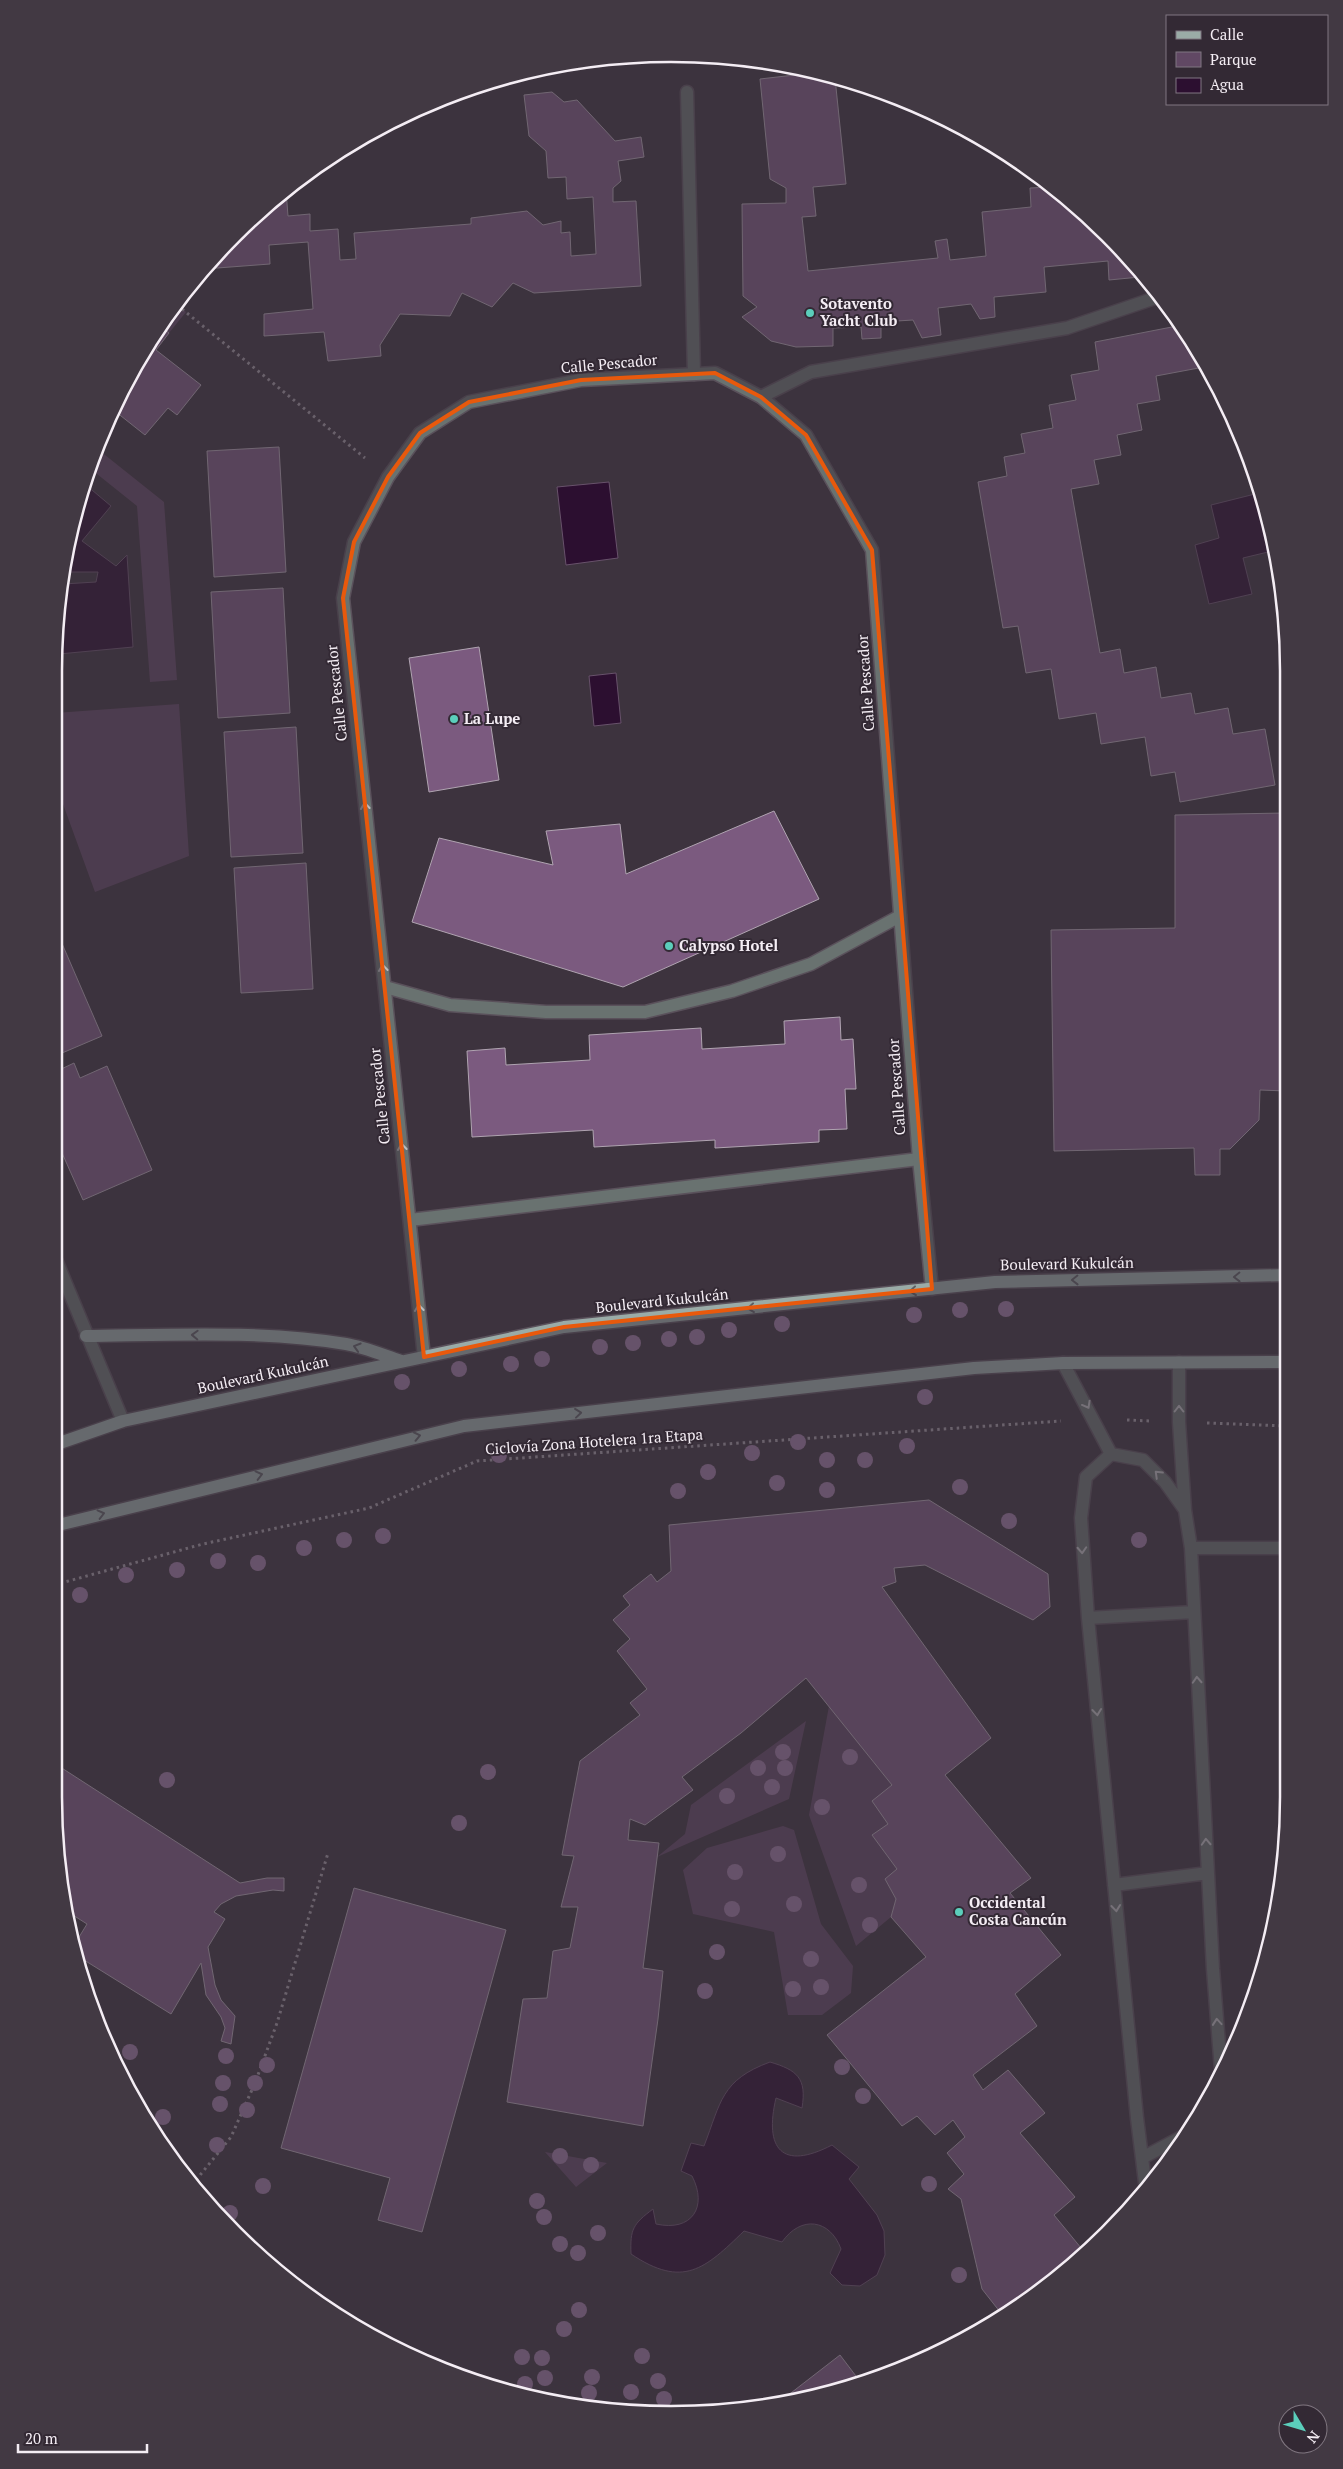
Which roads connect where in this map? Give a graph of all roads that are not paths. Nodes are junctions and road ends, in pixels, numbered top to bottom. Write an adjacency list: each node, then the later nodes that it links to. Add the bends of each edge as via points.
1 (687, 92): 3 (street)
2 (1153, 299): 4 (street, via 1067,328 811,372)
3 (694, 374): 4 (street, Calle Pescador, via 715,374); 6 (street, Calle Pescador, one-way to 3, via 343,598 354,542 388,477 420,433 469,402 581,380)
4 (761, 397): 5 (street, Calle Pescador, via 806,436 872,550)
5 (900, 916): 6 (street, via 811,964 732,991 645,1012 546,1012 450,1005); 7 (street, Calle Pescador)
6 (385, 987): 8 (street, Calle Pescador, one-way to 6)
7 (919, 1159): 8 (street); 11 (street, Calle Pescador)
8 (410, 1220): 13 (street, Calle Pescador, one-way to 8)
9 (62, 1275): 12 (street)
10 (1280, 1276): 11 (main road, Boulevard Kukulcán, one-way to 11, via 995,1282)
11 (932, 1289): 13 (main road, Boulevard Kukulcán, one-way to 13, via 564,1327)
12 (86, 1336): 14 (main road, one-way to 12, via 347,1344 286,1338); 18 (street)
13 (424, 1357): 14 (main road, Boulevard Kukulcán)
14 (403, 1361): 18 (main road, Boulevard Kukulcán)
15 (1063, 1362): 16 (main road); 20 (street, one-way to 20); 22 (main road, one-way to 15, via 464,1426 974,1368)
16 (1179, 1362): 17 (main road); 21 (street, one-way to 16)
17 (1280, 1362)
18 (123, 1421): 19 (main road, Boulevard Kukulcán)
19 (62, 1442)
20 (1112, 1454): 21 (street, one-way to 20, via 1166,1482 1144,1460); 26 (street, one-way to 26, via 1086,1477 1081,1518)
21 (1185, 1510): 23 (street)
22 (62, 1524)
23 (1191, 1548): 24 (street); 25 (street)
24 (1280, 1548)
25 (1194, 1612): 26 (street); 27 (street, one-way to 25)
26 (1088, 1618): 28 (street, one-way to 28)
27 (1208, 1873): 28 (street); 29 (street, one-way to 27)
28 (1114, 1885): 31 (street, one-way to 31)
29 (1221, 2060)
30 (1175, 2141): 31 (street)
31 (1142, 2158): 32 (street)
32 (1145, 2180)

